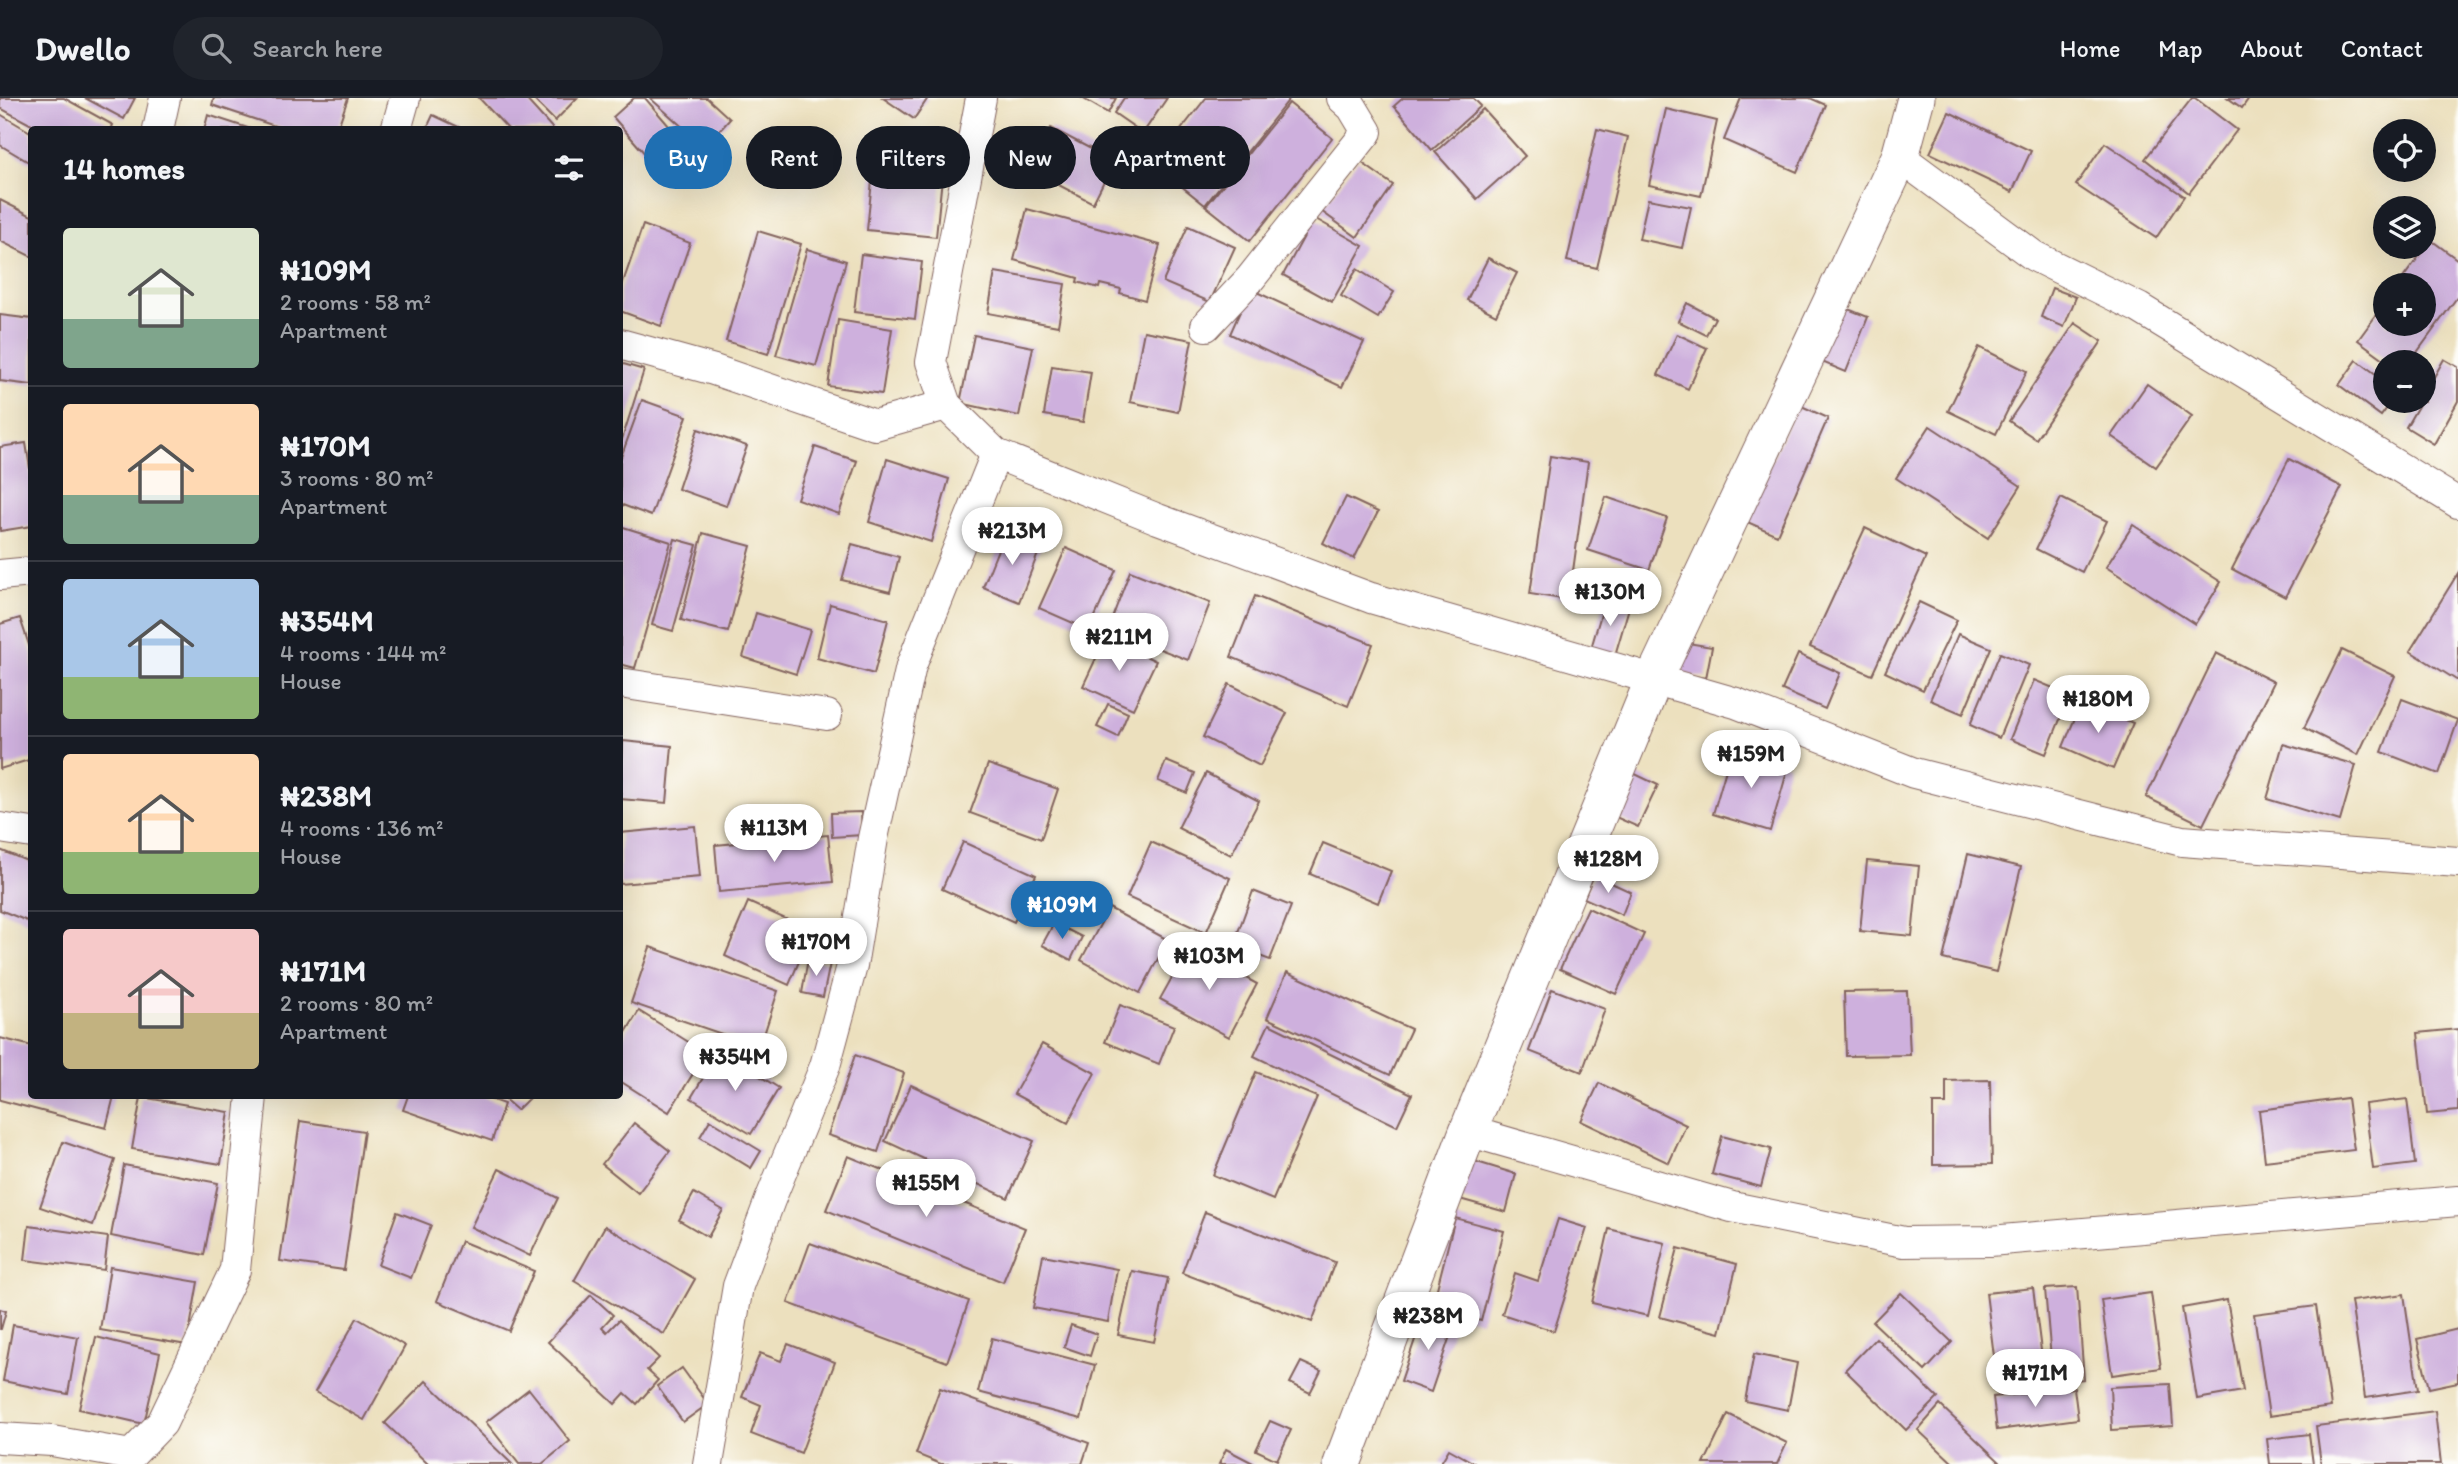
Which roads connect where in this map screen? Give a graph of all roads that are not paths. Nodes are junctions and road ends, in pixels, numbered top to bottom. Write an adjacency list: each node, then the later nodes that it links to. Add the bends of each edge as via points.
1 (165, 98): 6 (street)
2 (405, 98): 7 (street)
3 (981, 98): 11 (street, via 931,362)
4 (1342, 98): 9 (street, via 1367,132)
5 (1916, 98): 8 (street)
6 (159, 126)
7 (397, 126)
8 (1900, 158): 13 (street, via 2034,256 2139,308); 16 (street)
9 (1206, 327)
10 (623, 345): 11 (street, via 715,370 875,425)
11 (946, 405): 12 (street)
12 (996, 454): 16 (street, via 1371,598); 26 (street, via 911,666 873,838 852,966 825,1066 738,1286)
13 (2458, 503)
14 (28, 572): 15 (street)
15 (0, 575)
16 (1654, 678): 21 (street, via 1736,703 1914,773 2182,841); 23 (street)
17 (623, 684): 18 (street)
18 (827, 715)
19 (0, 828): 20 (street)
20 (28, 832)
21 (2458, 862)
22 (252, 1099): 25 (street, via 234,1270 162,1423 131,1455 52,1441)
23 (1468, 1131): 24 (street, via 1731,1207 1904,1242 1990,1241); 27 (street)
24 (2458, 1201)
25 (0, 1438)
26 (708, 1464)
27 (1342, 1464)

